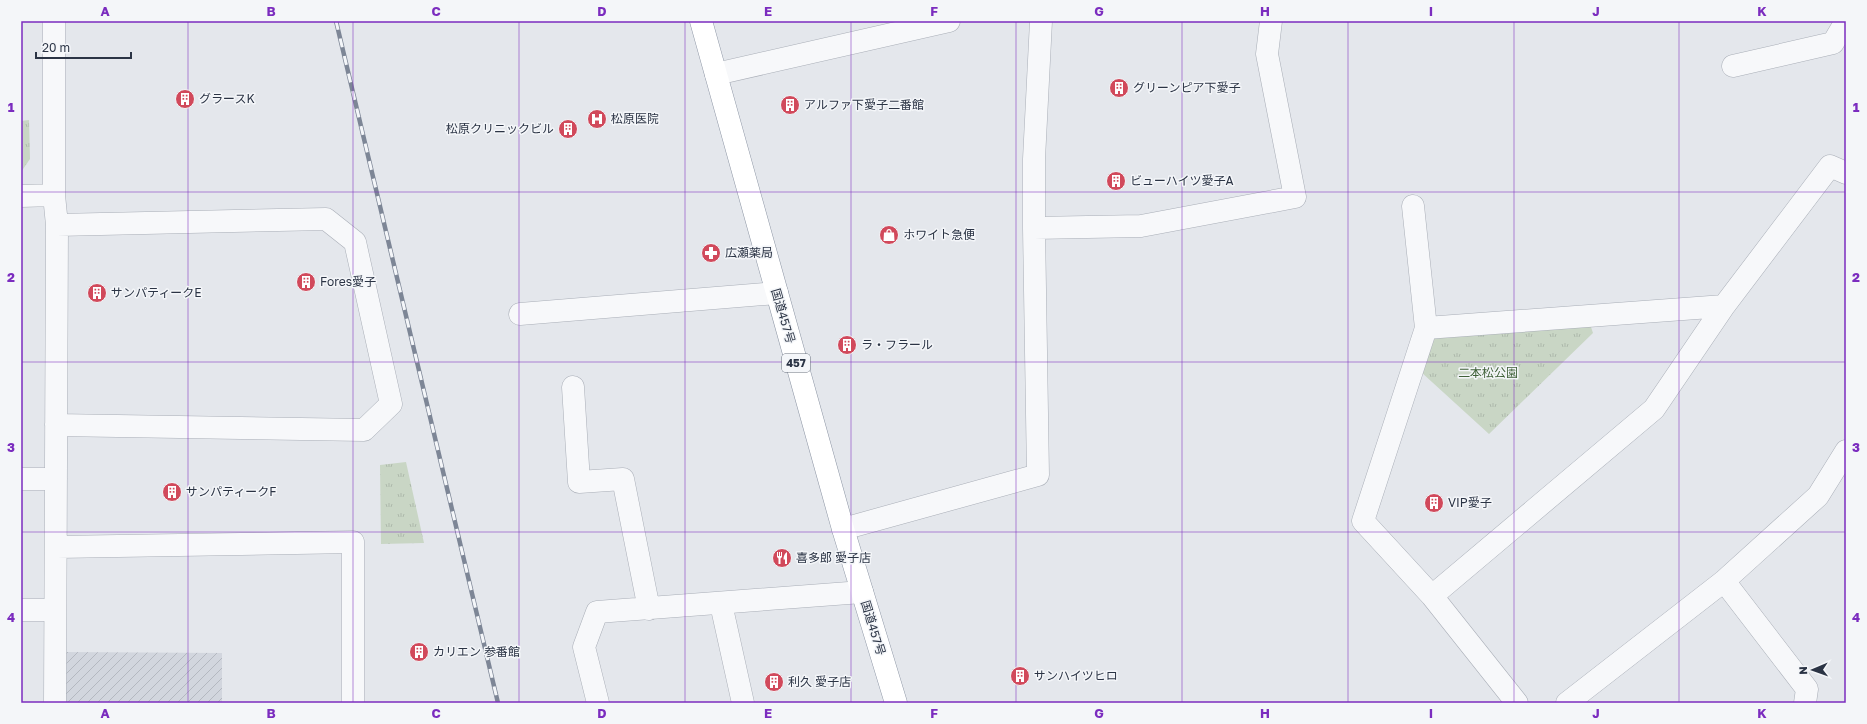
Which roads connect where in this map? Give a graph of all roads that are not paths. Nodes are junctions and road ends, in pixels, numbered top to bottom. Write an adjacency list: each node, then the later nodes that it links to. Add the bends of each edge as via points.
1 (54, 21): 10 (street)
2 (701, 21): 8 (highway, 国道457号 / 457)
3 (949, 21): 8 (street)
4 (1040, 21): 14 (street)
5 (1271, 21): 14 (street, via 1268,54 1295,197 1141,226)
6 (1846, 21): 7 (street, via 1833,43)
7 (1733, 66)
8 (716, 74): 15 (highway, 国道457号 / 457)
9 (1846, 173): 16 (street, via 1830,166)
10 (54, 195): 11 (street); 13 (street)
11 (21, 196)
12 (1413, 206): 18 (street)
13 (56, 225): 20 (street); 20 (street, via 326,219 355,242 390,404 364,430)
14 (1034, 228): 24 (street, via 1038,475)
15 (777, 293): 17 (street); 24 (highway, 国道457号 / 457)
16 (1724, 306): 18 (street); 28 (street, via 1654,409)
17 (520, 314)
18 (1426, 328): 28 (street, via 1363,522)
19 (573, 387): 30 (street, via 579,482 623,479)
20 (56, 425): 23 (street)
21 (1846, 451): 26 (street, via 1818,496)
22 (21, 478): 23 (street)
23 (56, 479): 25 (street)
24 (843, 529): 27 (highway, 国道457号 / 457)
25 (57, 547): 32 (street); 34 (street, via 353,542)
26 (1724, 581): 39 (street); 40 (street, via 1807,689)
27 (862, 592): 29 (street); 37 (highway, 国道457号 / 457)
28 (1432, 596): 38 (street)
29 (720, 604): 30 (street); 36 (street)
30 (649, 608): 35 (street, via 597,612 584,648)
31 (21, 610): 32 (street)
32 (55, 610): 33 (street)
33 (55, 703)
34 (353, 703)
35 (598, 703)
36 (743, 703)
37 (896, 703)
38 (1517, 703)
39 (1567, 703)
40 (1805, 703)

